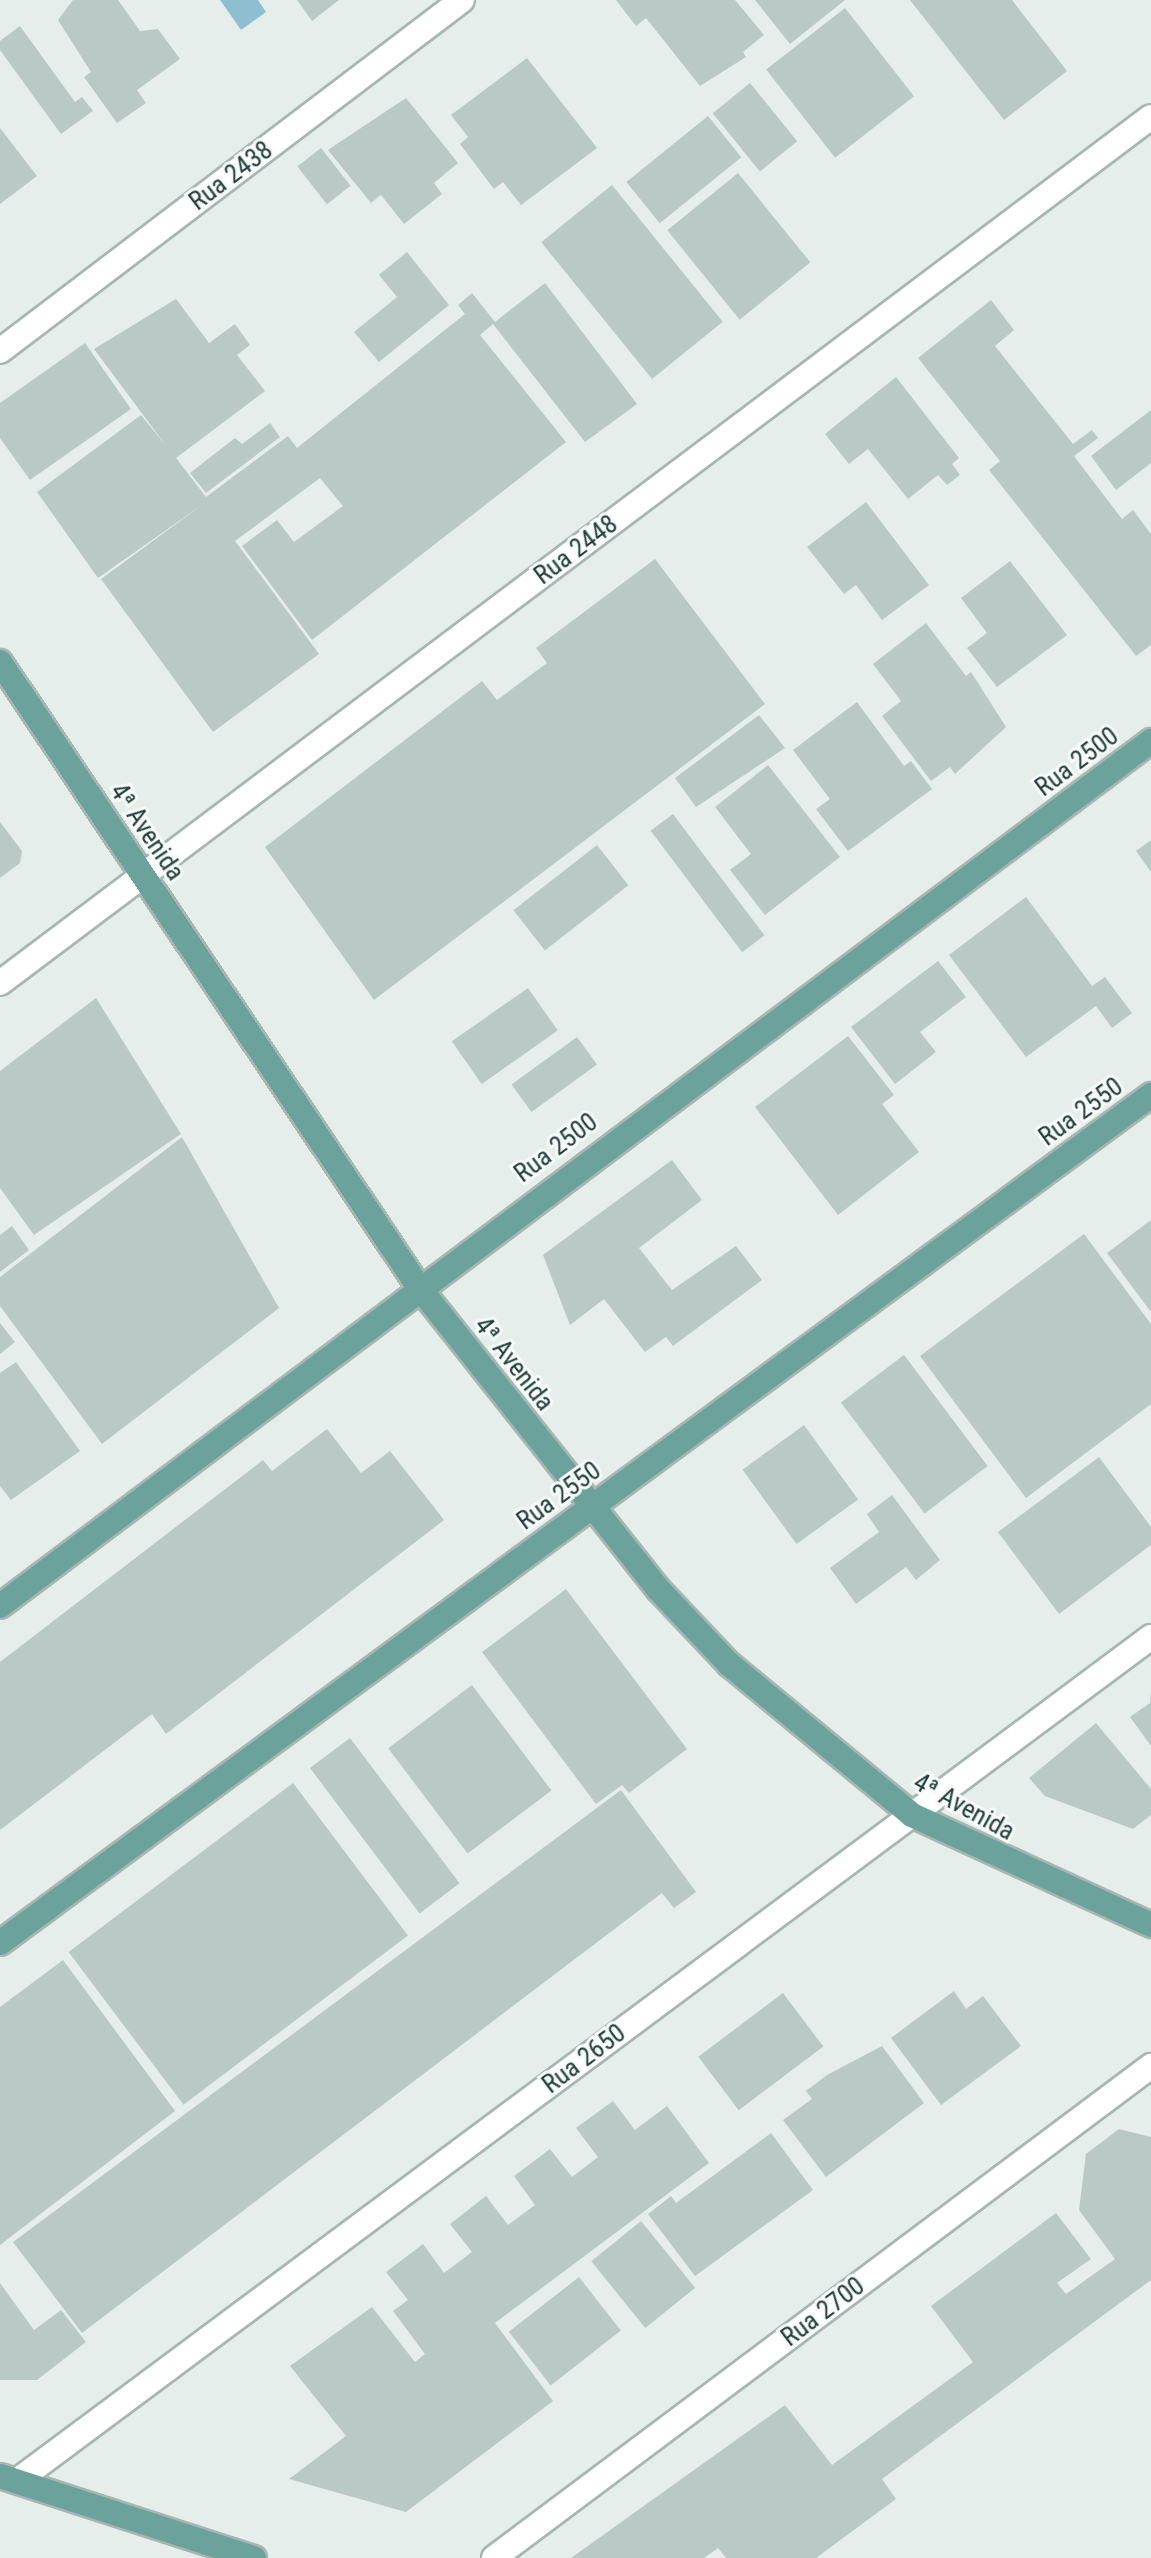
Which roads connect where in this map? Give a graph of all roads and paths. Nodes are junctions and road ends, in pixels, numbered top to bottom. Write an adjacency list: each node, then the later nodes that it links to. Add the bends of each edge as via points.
1 (462, 0): 3 (street, Rua 2438)
2 (1151, 117): 6 (street, Rua 2448)
3 (0, 351)
4 (0, 662): 6 (main road, 4ª Avenida)
5 (1151, 741): 9 (main road, Rua 2500)
6 (143, 876): 7 (street, Rua 2448); 9 (main road, 4ª Avenida)
7 (0, 983)
8 (1151, 1095): 10 (main road, Rua 2550)
9 (418, 1286): 10 (main road, 4ª Avenida); 11 (main road, Rua 2500)
10 (590, 1508): 13 (main road, 4ª Avenida, via 729,1664); 15 (main road, Rua 2550)
11 (0, 1606)
12 (1151, 1637): 13 (street, Rua 2650)
13 (912, 1815): 14 (main road, 4ª Avenida); 17 (street, Rua 2650)
14 (1151, 1925)
15 (0, 1943)
16 (1151, 2066): 19 (street, Rua 2700)
17 (8, 2479): 18 (main road)
18 (254, 2558)
19 (494, 2558)

